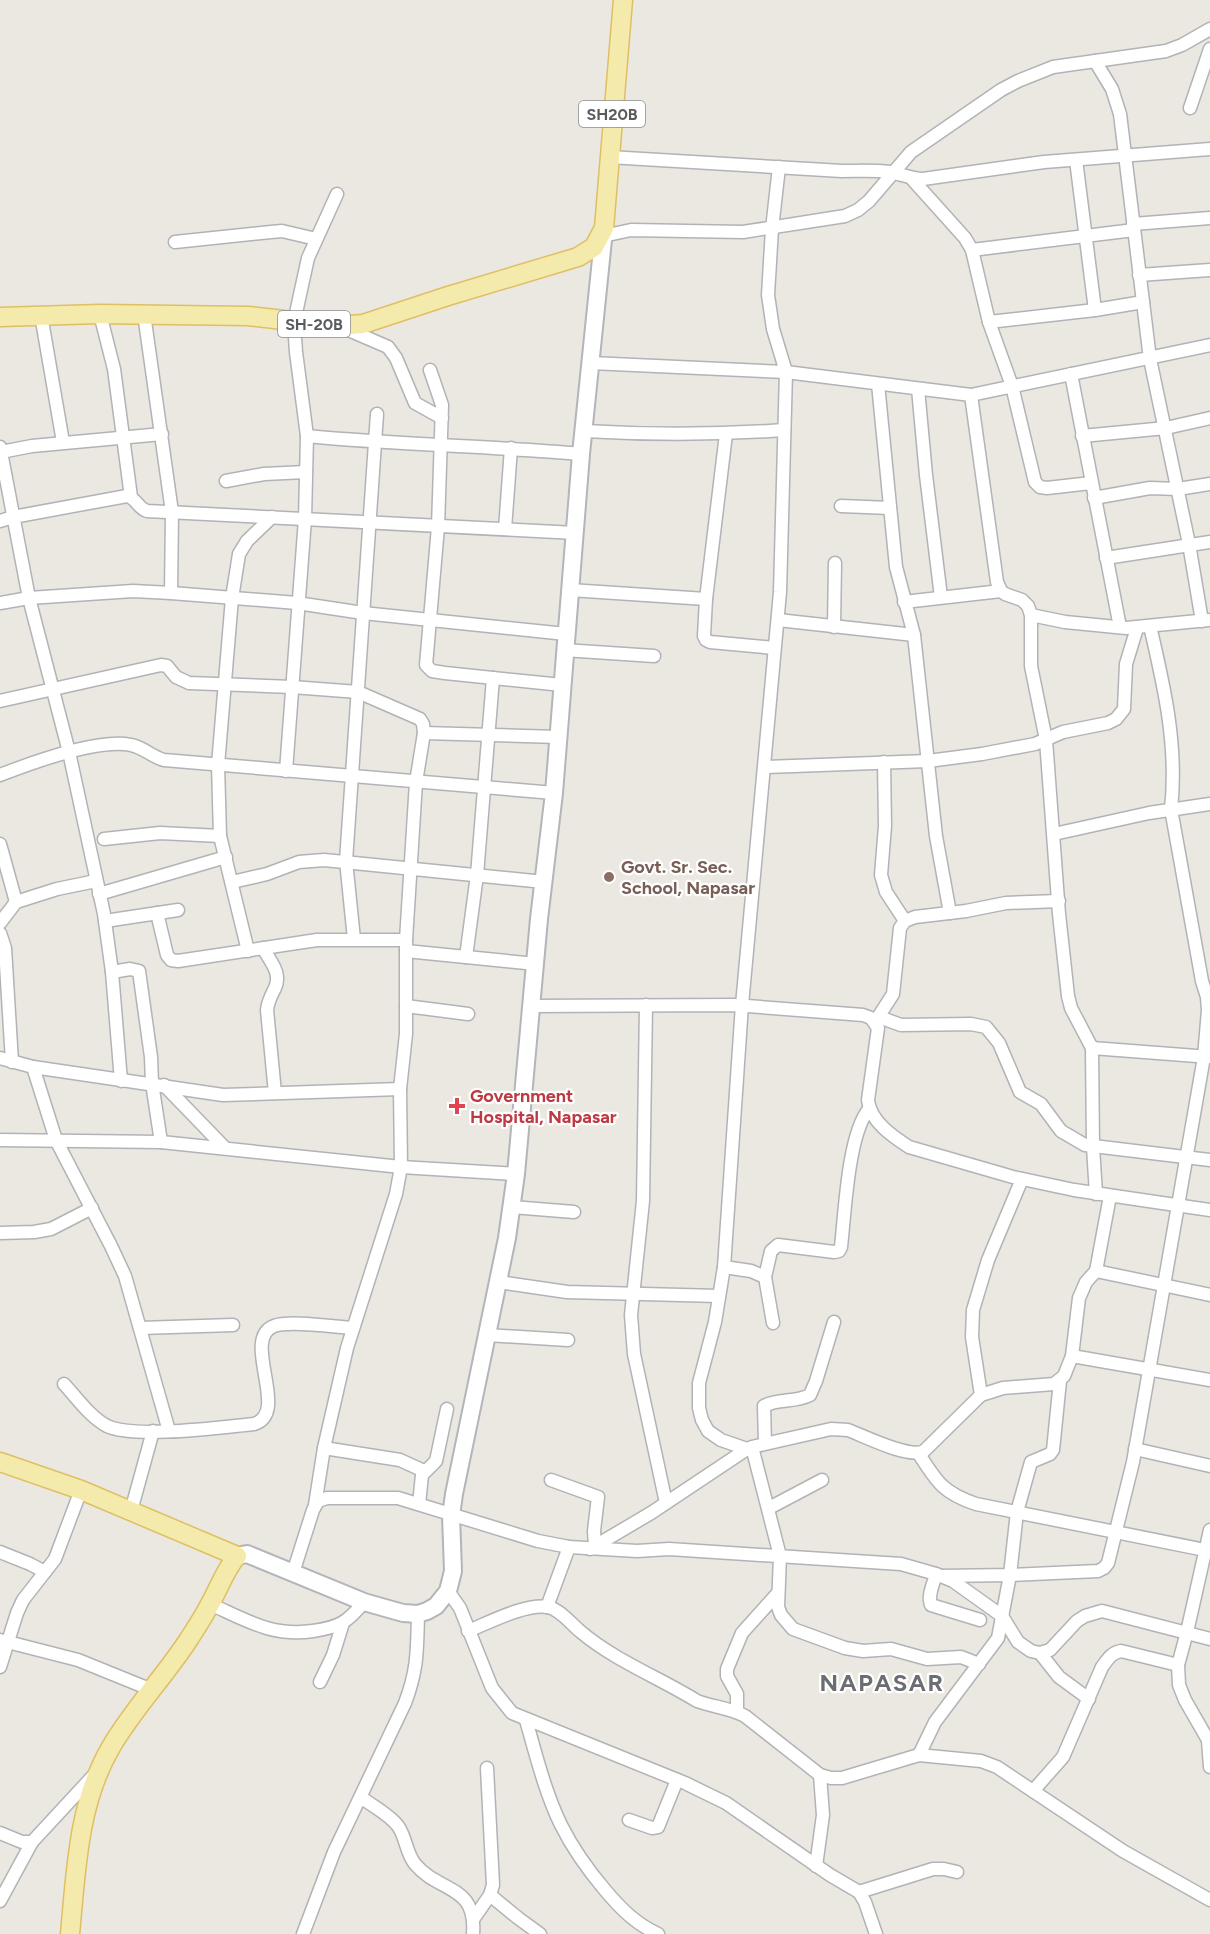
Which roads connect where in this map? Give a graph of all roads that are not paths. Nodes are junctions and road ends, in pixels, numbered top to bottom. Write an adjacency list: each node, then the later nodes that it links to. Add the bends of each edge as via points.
1 (623, 0): 7 (main road, SH20B)
2 (1210, 29): 4 (street, via 1166,51)
3 (1210, 49): 5 (street)
4 (1095, 61): 8 (street, via 1117,100); 11 (street, via 1036,72 1001,90 911,152)
5 (1190, 108)
6 (1210, 149): 8 (street)
7 (609, 157): 10 (street); 17 (main road, SH20B)
8 (1125, 157): 9 (street); 15 (street)
9 (1076, 160): 12 (street); 18 (street)
10 (779, 167): 11 (street); 16 (street)
11 (893, 172): 12 (street); 16 (street, via 858,210 845,216)
12 (912, 179): 21 (street)
13 (337, 194): 19 (street)
14 (1210, 218): 15 (street)
15 (1134, 227): 18 (street); 23 (street)
16 (772, 229): 17 (street); 37 (street, via 769,309)
17 (604, 232): 32 (main road, SH-20B, via 594,247 578,257 363,324); 35 (main road)
18 (1085, 236): 21 (street); 25 (street)
19 (316, 239): 20 (street, via 282,231); 30 (street)
20 (175, 242)
21 (972, 250): 31 (street)
22 (1210, 270): 23 (street)
23 (1139, 275): 24 (street)
24 (1143, 302): 25 (street); 34 (street)
25 (1095, 310): 31 (street)
26 (100, 314): 27 (main road, SH-20B); 28 (main road, SH-20B); 53 (street, via 114,369)
27 (144, 314): 30 (main road, SH-20B, via 248,316); 49 (street)
28 (41, 315): 29 (main road, SH-20B); 54 (street)
29 (0, 317)
30 (294, 322): 32 (main road, SH-20B); 51 (street)
31 (989, 322): 40 (street)
32 (337, 326): 44 (street, via 388,346 415,403)
33 (1210, 345): 34 (street)
34 (1150, 359): 38 (street); 46 (street)
35 (591, 363): 37 (street); 48 (main road)
36 (430, 370): 44 (street, via 442,400)
37 (786, 372): 39 (street); 47 (street)
38 (1071, 374): 40 (street); 52 (street)
39 (878, 384): 41 (street); 68 (street)
40 (1012, 386): 42 (street); 62 (street, via 1035,482 1047,488)
41 (918, 389): 42 (street); 85 (street)
42 (971, 395): 83 (street)
43 (377, 414): 55 (street)
44 (442, 418): 56 (street)
45 (1210, 418): 46 (street)
46 (1166, 428): 52 (street); 64 (street)
47 (784, 430): 50 (street); 95 (street)
48 (584, 432): 50 (street); 59 (main road)
49 (162, 434): 53 (street); 69 (street)
50 (726, 434): 88 (street)
51 (307, 436): 55 (street); 60 (street)
52 (1082, 436): 62 (street)
53 (123, 437): 54 (street); 65 (street)
54 (63, 442): 58 (street)
55 (375, 442): 56 (street); 74 (street)
56 (441, 445): 57 (street); 75 (street)
57 (512, 448): 59 (street); 76 (street)
58 (0, 449): 70 (street)
59 (581, 454): 77 (main road)
60 (306, 472): 61 (street); 72 (street)
61 (226, 481)
62 (1091, 483): 66 (street)
63 (1210, 484): 64 (street)
64 (1178, 489): 66 (street, via 1150,488); 79 (street)
65 (131, 497): 69 (street, via 142,509); 70 (street)
66 (1094, 498): 80 (street)
67 (841, 506): 68 (street)
68 (890, 508): 89 (street)
69 (172, 512): 71 (street); 84 (street)
70 (14, 517): 73 (street); 86 (street)
71 (272, 517): 72 (street); 87 (street, via 242,548)
72 (304, 519): 74 (street); 91 (street)
73 (0, 521)
74 (370, 523): 75 (street); 92 (street)
75 (438, 527): 76 (street); 94 (street)
76 (505, 529): 77 (street)
77 (576, 533): 82 (main road)
78 (1210, 542): 79 (street)
79 (1189, 544): 80 (street); 96 (street)
80 (1106, 558): 99 (street)
81 (835, 563): 98 (street)
82 (570, 590): 88 (street); 102 (main road)
83 (1001, 591): 85 (street); 93 (street, via 1022,600)
84 (171, 592): 86 (street); 87 (street)
85 (941, 597): 89 (street)
86 (29, 598): 90 (street); 109 (street)
87 (232, 598): 91 (street); 106 (street)
88 (706, 599): 103 (street, via 706,640)
89 (904, 602): 101 (street)
90 (0, 603)
91 (297, 603): 92 (street); 108 (street)
92 (363, 613): 94 (street); 110 (street)
93 (1031, 615): 99 (street); 115 (street, via 1031,666)
94 (430, 619): 102 (street); 105 (street, via 425,661 429,669)
95 (778, 620): 98 (street); 103 (street)
96 (1206, 620): 97 (street)
97 (1150, 626): 100 (street); 128 (street, via 1164,684 1172,744)
98 (834, 627): 101 (street)
99 (1120, 627): 100 (street)
100 (1137, 628): 115 (street, via 1127,656 1121,715 1108,723 1063,732)
101 (914, 635): 117 (street)
102 (565, 642): 104 (street); 107 (main road)
103 (774, 648): 120 (street)
104 (654, 656)
105 (493, 678): 107 (street); 113 (street)
106 (225, 685): 108 (street); 109 (street, via 182,681 167,666 152,665); 119 (street)
107 (562, 685): 114 (main road)
108 (292, 687): 110 (street); 121 (street)
109 (53, 690): 111 (street); 116 (street)
110 (358, 692): 112 (street, via 420,719); 123 (street)
111 (0, 701)
112 (424, 733): 113 (street); 124 (street)
113 (487, 736): 114 (street); 125 (street)
114 (558, 737): 126 (main road)
115 (1046, 740): 117 (street); 129 (street)
116 (69, 752): 119 (street, via 125,744 164,760); 122 (street); 139 (street)
117 (928, 761): 118 (street); 144 (street)
118 (884, 762): 120 (street); 146 (street, via 881,875 886,892)
119 (218, 765): 121 (street); 130 (street)
120 (765, 766): 157 (street)
121 (286, 771): 123 (street)
122 (0, 775)
123 (352, 775): 124 (street); 134 (street)
124 (416, 782): 125 (street); 135 (street)
125 (484, 788): 126 (street); 136 (street)
126 (554, 793): 138 (main road)
127 (1210, 804): 128 (street)
128 (1171, 809): 129 (street); 163 (street, via 1207,997)
129 (1054, 834): 140 (street)
130 (220, 836): 131 (street, via 160,833); 133 (street)
131 (104, 839)
132 (0, 844): 141 (street)
133 (226, 857): 137 (street); 139 (street)
134 (346, 861): 135 (street); 137 (street, via 306,861); 149 (street)
135 (412, 867): 136 (street); 150 (street)
136 (477, 874): 138 (street); 153 (street)
137 (232, 882): 152 (street)
138 (544, 882): 154 (main road)
139 (97, 888): 141 (street, via 57,889); 145 (street)
140 (1059, 901): 144 (street, via 1006,903); 162 (street, via 1069,1003)
141 (16, 902): 147 (street)
142 (178, 910): 143 (street)
143 (157, 913): 145 (street); 152 (street, via 171,960)
144 (950, 913): 146 (street)
145 (105, 921): 155 (street)
146 (905, 921): 161 (street, via 900,928 893,994)
147 (0, 923)
148 (0, 933): 164 (street, via 4,948)
149 (354, 939): 150 (street); 151 (street)
150 (406, 945): 153 (street); 158 (street)
151 (263, 948): 152 (street); 169 (street, via 278,977 267,1010)
152 (248, 951)
153 (466, 957): 154 (street)
154 (536, 964): 159 (main road)
155 (112, 972): 166 (street); 167 (street, via 139,971)
156 (646, 1005): 157 (street); 159 (street); 194 (street, via 644,1201)
157 (742, 1005): 161 (street, via 862,1015); 189 (street)
158 (406, 1006): 160 (street); 168 (street)
159 (531, 1006): 179 (main road)
160 (468, 1014)
161 (877, 1020): 170 (street); 174 (street, via 901,1025 971,1024 986,1028 999,1043 1020,1092 1041,1104 1061,1131)
162 (1092, 1048): 163 (street); 174 (street)
163 (1207, 1057): 176 (street)
164 (6, 1060): 165 (street)
165 (33, 1067): 166 (street); 172 (street)
166 (121, 1081): 167 (street)
167 (158, 1084): 169 (street, via 223,1095); 173 (street); 175 (street)
168 (400, 1089): 169 (street); 178 (street)
169 (274, 1093)
170 (869, 1109): 180 (street, via 880,1124 909,1147); 191 (street, via 857,1129 839,1251 778,1245 771,1251)
171 (0, 1140): 172 (street)
172 (56, 1140): 173 (street); 185 (street)
173 (161, 1142): 175 (street)
174 (1093, 1147): 176 (street); 181 (street)
175 (224, 1148): 178 (street)
176 (1186, 1157): 177 (street); 183 (street)
177 (1210, 1160)
178 (401, 1167): 179 (street); 201 (street)
179 (516, 1174): 184 (main road)
180 (1022, 1179): 181 (street); 209 (street, via 988,1260 973,1310 972,1337)
181 (1096, 1194): 182 (street)
182 (1110, 1196): 183 (street); 190 (street)
183 (1177, 1205): 186 (street); 193 (street)
184 (512, 1207): 187 (street); 192 (main road)
185 (92, 1208): 188 (street, via 51,1229); 200 (street, via 125,1276)
186 (1210, 1210)
187 (574, 1212)
188 (0, 1233)
189 (724, 1267): 191 (street); 196 (street)
190 (1096, 1271): 193 (street); 204 (street, via 1081,1290)
191 (765, 1277): 198 (street)
192 (498, 1282): 194 (street, via 567,1292); 202 (main road)
193 (1163, 1287): 195 (street); 205 (street)
194 (634, 1293): 196 (street); 224 (street, via 634,1354)
195 (1210, 1295)
196 (719, 1296): 215 (street, via 699,1383 699,1408 702,1420 714,1436)
197 (834, 1322): 213 (street, via 810,1395 764,1406)
198 (773, 1323)
199 (233, 1325): 200 (street)
200 (140, 1328): 212 (street)
201 (353, 1328): 212 (street, via 277,1324 267,1329 262,1349 268,1404 261,1422); 214 (street)
202 (487, 1335): 203 (street); 230 (main road)
203 (568, 1340)
204 (1072, 1356): 205 (street); 207 (street)
205 (1149, 1368): 206 (street); 216 (street)
206 (1210, 1380)
207 (1060, 1381): 209 (street, via 1003,1388); 229 (street, via 1053,1450 1031,1462)
208 (64, 1384): 211 (street, via 107,1426)
209 (981, 1395): 217 (street)
210 (447, 1409): 220 (street, via 436,1461)
211 (153, 1431): 212 (street); 228 (street)
212 (169, 1431)
213 (765, 1443): 215 (street); 217 (street, via 839,1429)
214 (324, 1448): 220 (street, via 400,1460); 226 (street)
215 (749, 1448): 224 (street); 227 (street)
216 (1135, 1449): 219 (street); 232 (street)
217 (920, 1454): 229 (street, via 938,1484 948,1492 976,1504)
218 (0, 1462): 223 (main road)
219 (1210, 1466)
220 (424, 1471): 225 (street)
221 (551, 1480): 234 (street, via 598,1497)
222 (822, 1480): 227 (street)
223 (81, 1490): 228 (main road); 239 (street, via 55,1559)
224 (666, 1503): 234 (street)
225 (419, 1504): 226 (street, via 398,1498 327,1497); 230 (street)
226 (315, 1505): 240 (street)
227 (769, 1508): 238 (street)
228 (131, 1511): 237 (main road)
229 (1017, 1512): 232 (street); 242 (street)
230 (451, 1516): 233 (street); 243 (main road, via 453,1571)
231 (1210, 1530): 235 (street)
232 (1115, 1531): 235 (street); 242 (street, via 1108,1563 1098,1571)
233 (569, 1547): 234 (street); 247 (street)
234 (592, 1548): 238 (street)
235 (1208, 1551): 253 (street)
236 (0, 1552): 239 (street)
237 (237, 1556): 240 (main road, via 247,1554); 246 (main road)
238 (780, 1556): 241 (street, via 901,1564); 244 (street)
239 (45, 1572): 255 (street, via 23,1600)
240 (293, 1573): 245 (main road)
241 (939, 1575): 242 (street); 249 (street); 250 (street, via 930,1593 932,1605)
242 (1010, 1575): 249 (street)
243 (448, 1592): 248 (main road, via 436,1606); 252 (street, via 460,1608)
244 (777, 1594): 257 (street, via 781,1615 793,1629 845,1647 863,1651 891,1649 927,1659 961,1657); 263 (street, via 742,1633 727,1669 737,1694)
245 (364, 1602): 248 (main road); 251 (street)
246 (210, 1604): 251 (street, via 282,1633 333,1628); 261 (main road)
247 (547, 1607): 252 (street, via 525,1610); 263 (street, via 600,1646 697,1701)
248 (418, 1614): 273 (street, via 414,1682)
249 (1002, 1616): 256 (street, via 1018,1642); 257 (street, via 996,1643)
250 (980, 1620)
251 (344, 1623): 260 (street)
252 (468, 1631): 264 (street, via 501,1702)
253 (1187, 1632): 254 (street); 256 (street, via 1102,1611 1077,1621 1053,1647); 258 (street)
254 (1210, 1639)
255 (4, 1640): 259 (street); 261 (street, via 78,1660)
256 (1040, 1653): 262 (street, via 1059,1677)
257 (980, 1664): 266 (street, via 935,1722)
258 (1178, 1665): 262 (street, via 1121,1651 1114,1653 1102,1667); 265 (street, via 1185,1700)
259 (0, 1667)
260 (320, 1682)
261 (152, 1690): 268 (main road, via 111,1746)
262 (1089, 1699): 272 (street, via 1063,1757)
263 (737, 1711): 270 (street)
264 (526, 1720): 271 (street); 284 (street, via 541,1773 572,1846)
265 (1206, 1728): 267 (street)
266 (919, 1755): 270 (street, via 842,1778); 272 (street, via 981,1761)
267 (1210, 1767)
268 (100, 1768): 276 (street); 285 (main road, via 81,1836)
269 (487, 1768): 280 (street, via 494,1873)
270 (820, 1775): 277 (street, via 822,1827)
271 (677, 1780): 274 (street, via 658,1827); 277 (street, via 726,1803)
272 (1033, 1791): 281 (street, via 1123,1851)
273 (361, 1797): 283 (street, via 397,1825 417,1866 464,1900); 286 (street, via 334,1852)
274 (629, 1820)
275 (0, 1833): 276 (street)
276 (32, 1842): 282 (street)
277 (816, 1866): 279 (street)
278 (957, 1872): 279 (street, via 933,1869)
279 (859, 1892): 290 (street)
280 (490, 1895): 283 (street); 288 (street)
281 (1210, 1900)
282 (0, 1901)
283 (474, 1918): 287 (street)
284 (644, 1931): 289 (street)
285 (70, 1934)
286 (303, 1934)
287 (472, 1934)
288 (540, 1934)
289 (658, 1934)
290 (876, 1934)

